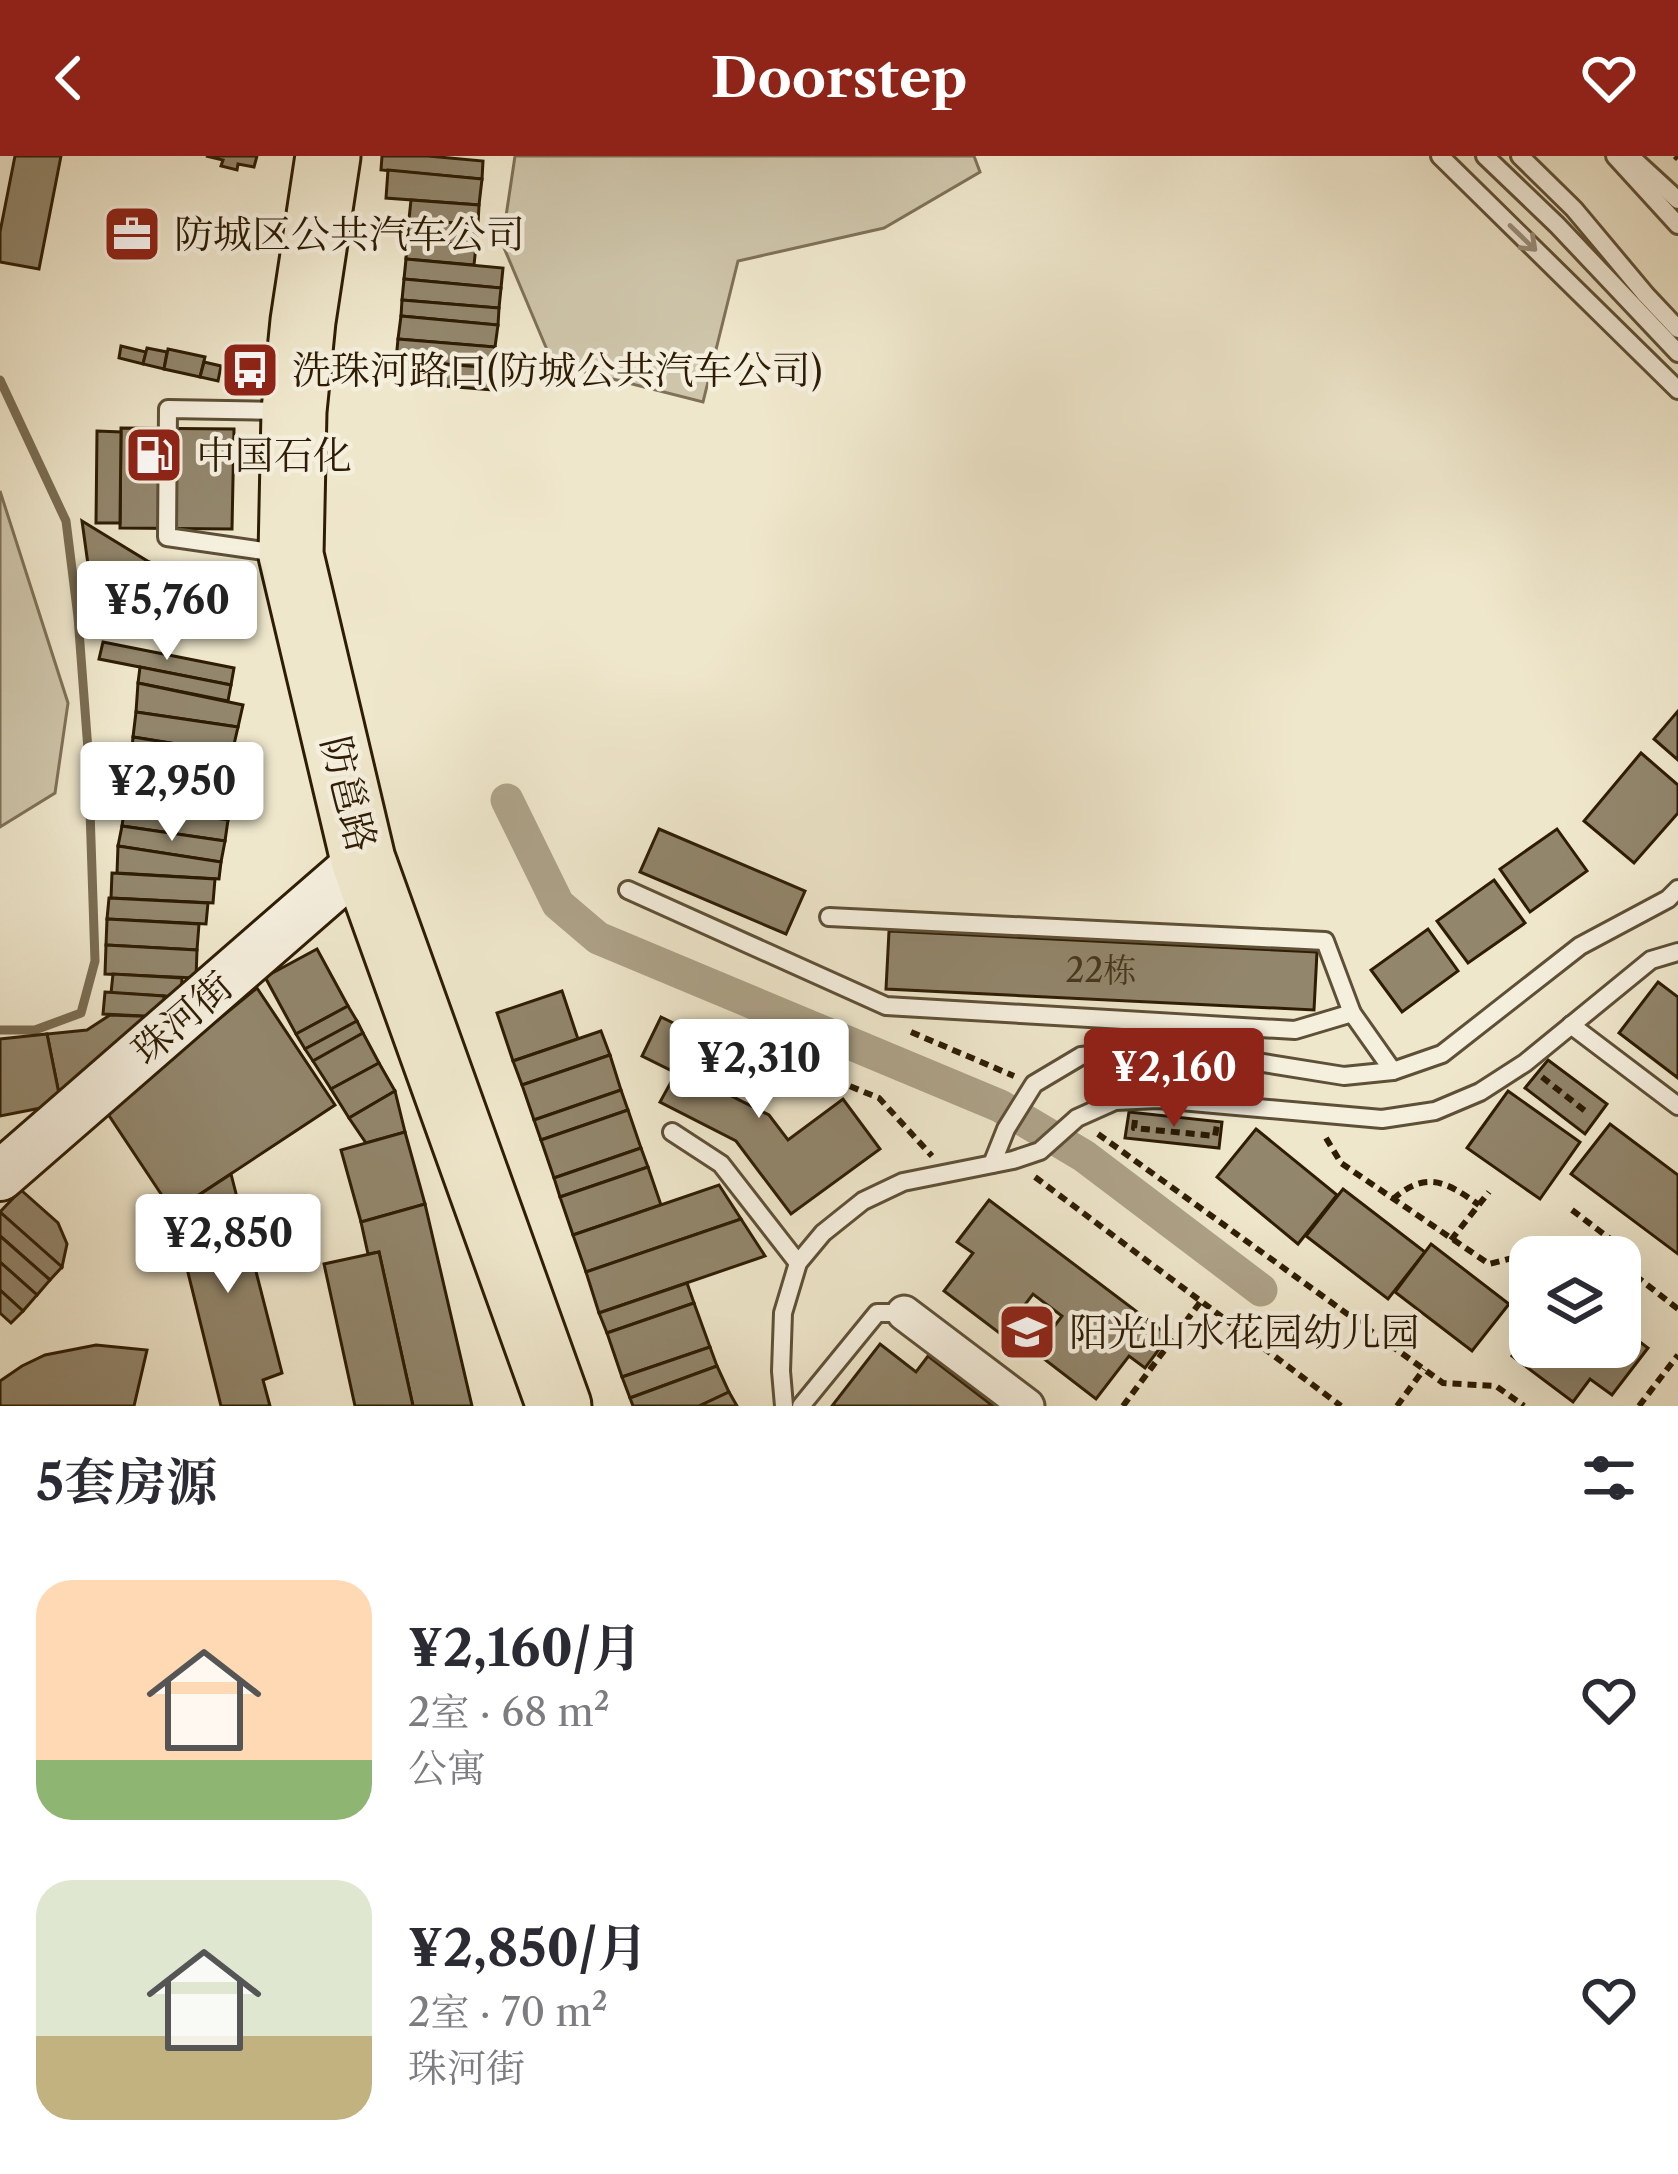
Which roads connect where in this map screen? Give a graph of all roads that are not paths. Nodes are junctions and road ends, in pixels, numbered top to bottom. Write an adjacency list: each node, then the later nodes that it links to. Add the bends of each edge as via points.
1 (328, 156): 12 (highway, 防邕路)
2 (1440, 156): 11 (lane, one-way to 11)
3 (1485, 156): 10 (lane)
4 (1520, 156): 9 (lane)
5 (1615, 156): 8 (lane)
6 (1630, 156): 7 (lane)
7 (1678, 200)
8 (1678, 224)
9 (1678, 329)
10 (1678, 353)
11 (1678, 390)
12 (294, 411): 13 (highway, 防邕路); 13 (lane, via 168,409 167,538)
13 (292, 555): 14 (highway, 防邕路)
14 (364, 860): 25 (street, 珠河街); 28 (highway, 防邕路)
15 (1678, 889): 21 (lane, via 1580,946 1442,1054)
16 (628, 890): 19 (lane, via 886,1006 1294,1030)
17 (829, 917): 19 (lane, via 1324,941)
18 (1678, 952): 20 (lane, via 1651,960)
19 (1352, 1013): 21 (lane)
20 (1570, 1025): 22 (lane); 24 (lane, via 1480,1092 1436,1111 1382,1119 1115,1101 1077,1118 1040,1151)
21 (1393, 1071): 24 (lane, via 1344,1076 1163,1047 1081,1056 1034,1084)
22 (1678, 1106)
23 (672, 1132): 26 (lane, via 721,1165)
24 (992, 1164): 26 (lane, via 904,1182 863,1201)
25 (0, 1176)
26 (798, 1263): 29 (lane, via 783,1313)
27 (904, 1312): 30 (lane, via 877,1313); 31 (street)
28 (559, 1406)
29 (784, 1406)
30 (801, 1406)
31 (1027, 1406)

